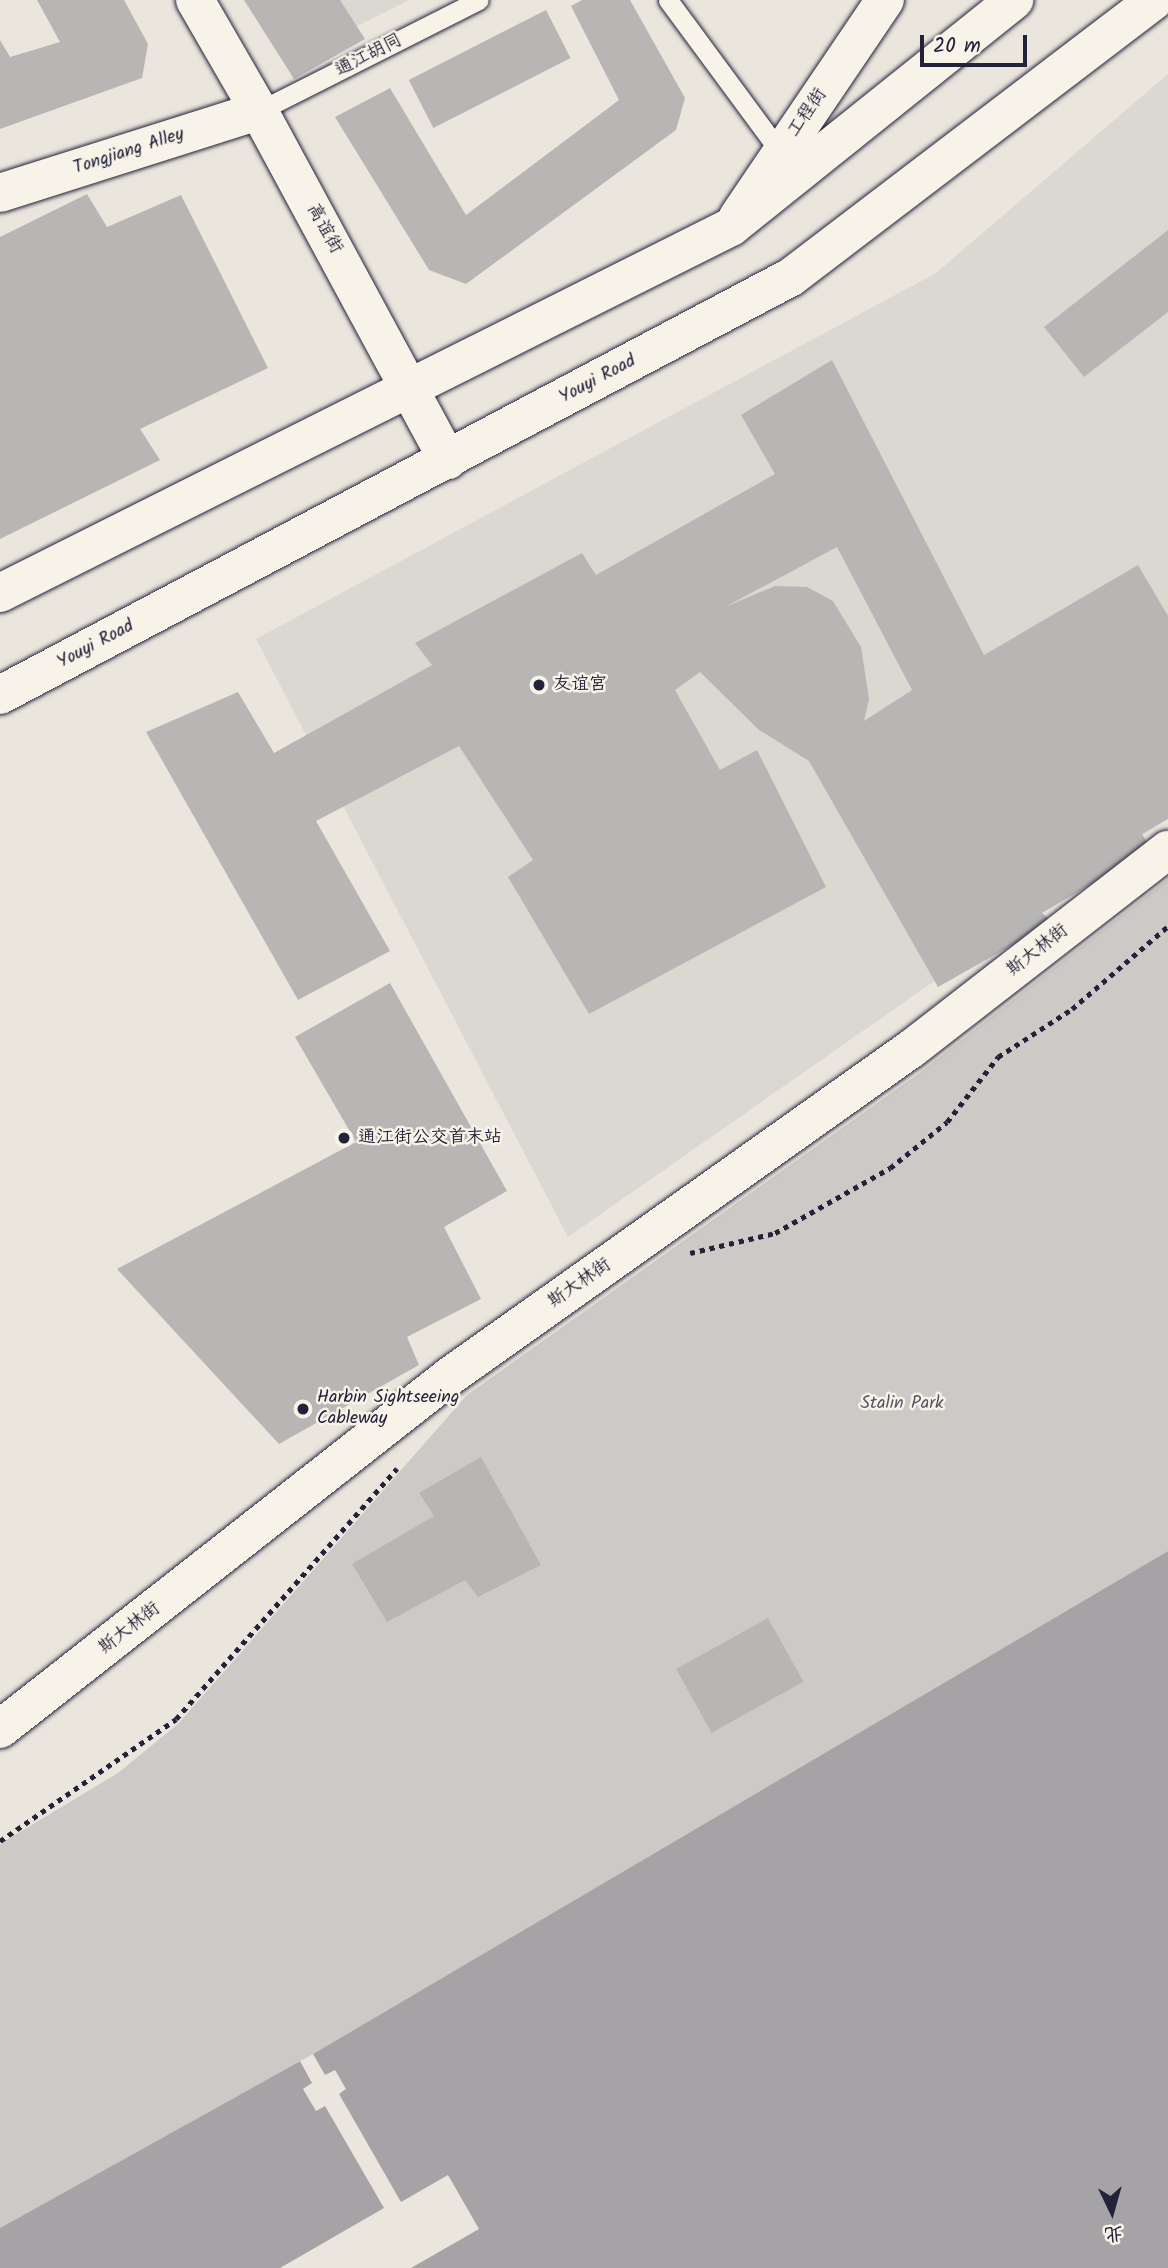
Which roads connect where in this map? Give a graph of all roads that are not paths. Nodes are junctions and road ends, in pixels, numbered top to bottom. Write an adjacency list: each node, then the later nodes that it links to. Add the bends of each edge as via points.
1 (195, 0): 7 (main road, 高谊街)
2 (480, 0): 7 (lane, 通江胡同)
3 (668, 0): 8 (lane)
4 (885, 0): 8 (main road, 工程街)
5 (1014, 0): 10 (main road)
6 (1154, 0): 12 (main road, Youyi Road, via 791,277)
7 (259, 111): 9 (main road, Tongjiang Alley); 11 (main road, 高谊街)
8 (781, 153): 10 (main road, 工程街)
9 (0, 193)
10 (731, 227): 11 (main road)
11 (410, 384): 12 (main road, 高谊街); 13 (main road)
12 (448, 460): 14 (main road, Youyi Road)
13 (0, 593)
14 (0, 695)
15 (1168, 850): 16 (main road, 斯大林街, via 911,1049 450,1376)
16 (0, 1729)

